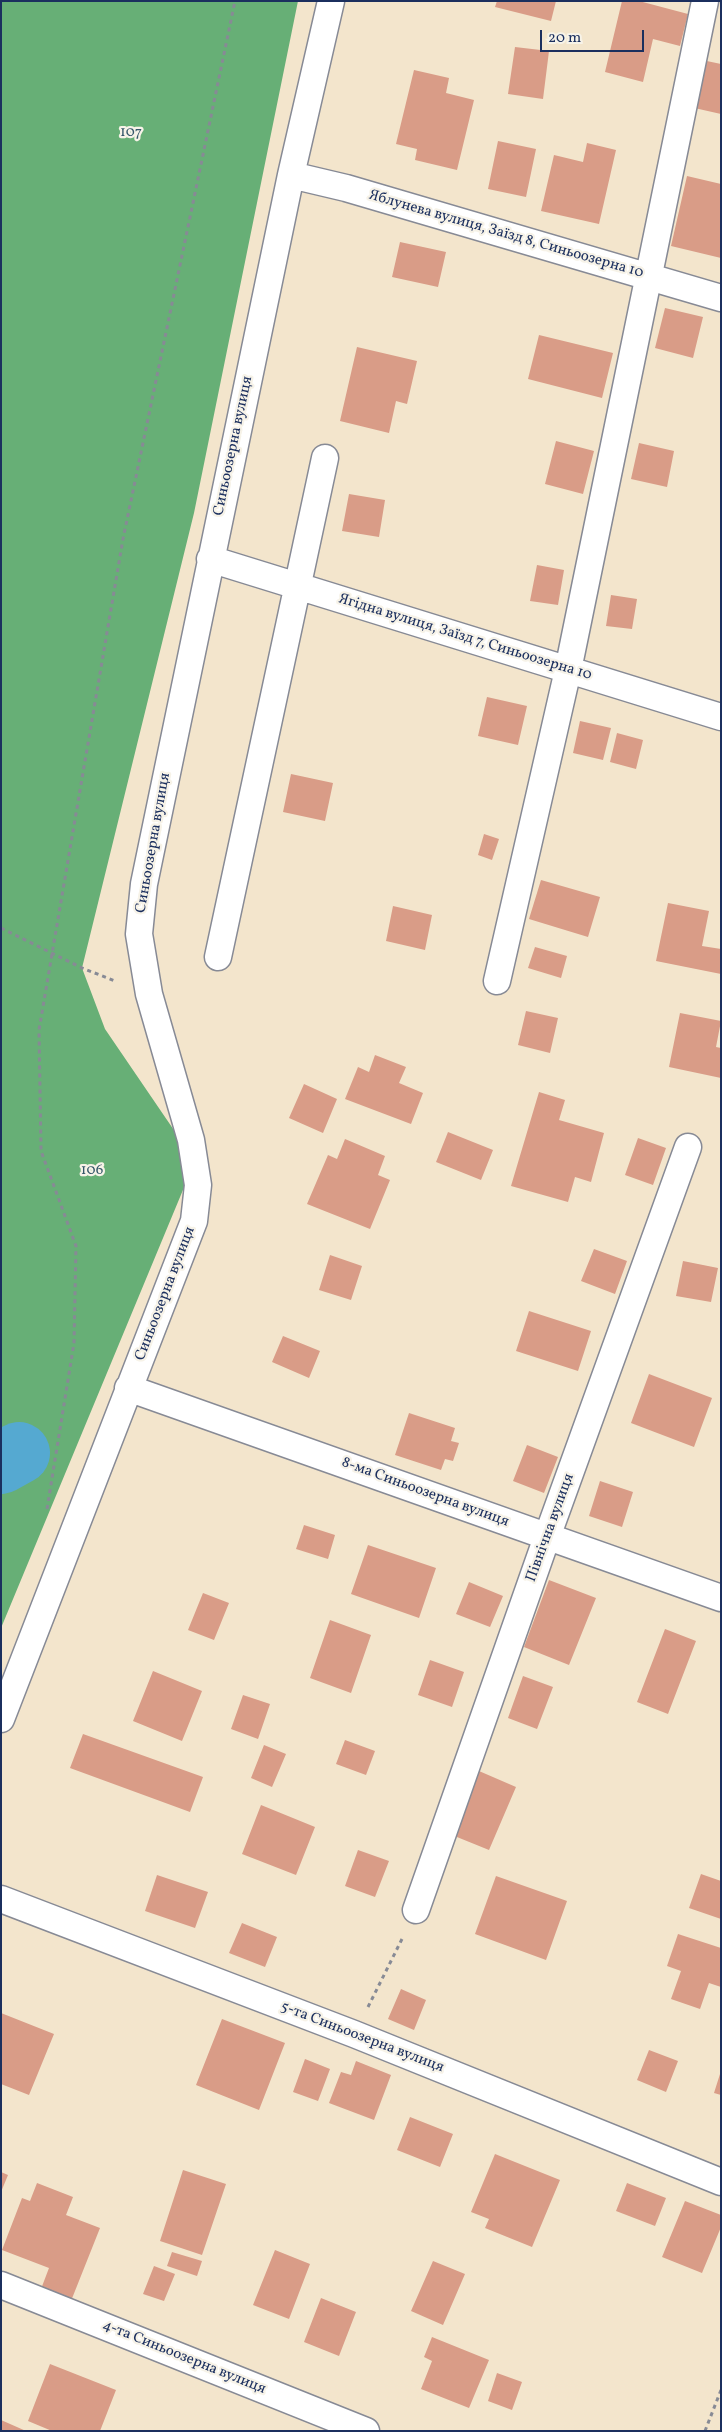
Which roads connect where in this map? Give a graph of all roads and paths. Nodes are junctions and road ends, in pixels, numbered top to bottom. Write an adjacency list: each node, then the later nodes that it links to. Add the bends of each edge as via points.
1 (235, 1): 13 (path, via 124,538)
2 (331, 1): 4 (street, Синьоозерна вулиця)
3 (705, 1): 5 (street)
4 (291, 175): 5 (street, Яблунева вулиця, Заїзд 8, Синьоозерна 10, via 346,188); 8 (street, Синьоозерна вулиця)
5 (650, 277): 6 (street, Яблунева вулиця, Заїзд 8, Синьоозерна 10); 10 (street)
6 (721, 298)
7 (325, 458): 9 (street)
8 (210, 559): 9 (street, Ягідна вулиця, Заїзд 7, Синьоозерна 10); 16 (street, Синьоозерна вулиця, via 144,884 139,934)
9 (298, 586): 10 (street, Ягідна вулиця, Заїзд 7, Синьоозерна 10); 14 (street)
10 (568, 670): 11 (street, Ягідна вулиця, Заїзд 7, Синьоозерна 10); 15 (street)
11 (721, 716)
12 (1, 928): 13 (path)
13 (52, 954): 16 (path); 19 (path, via 39,1030 41,1151 76,1246 74,1343)
14 (218, 957)
15 (497, 981)
16 (149, 994): 18 (street, Синьоозерна вулиця, via 191,1140 198,1185 194,1221)
17 (688, 1147): 20 (street, Північна вулиця)
18 (128, 1388): 20 (street, 8-ма Синьоозерна вулиця); 22 (street, Синьоозерна вулиця)
19 (47, 1511)
20 (547, 1537): 21 (street, 8-ма Синьоозерна вулиця); 24 (street, Північна вулиця)
21 (721, 1598)
22 (1, 1719)
23 (1, 1899): 25 (street, 5-та Синьоозерна вулиця)
24 (416, 1910): 25 (path)
25 (354, 2034): 26 (street, 5-та Синьоозерна вулиця)
26 (721, 2182)
27 (1, 2285): 29 (street, 4-та Синьоозерна вулиця)
28 (721, 2390): 30 (path)
29 (366, 2431)
30 (706, 2431)

